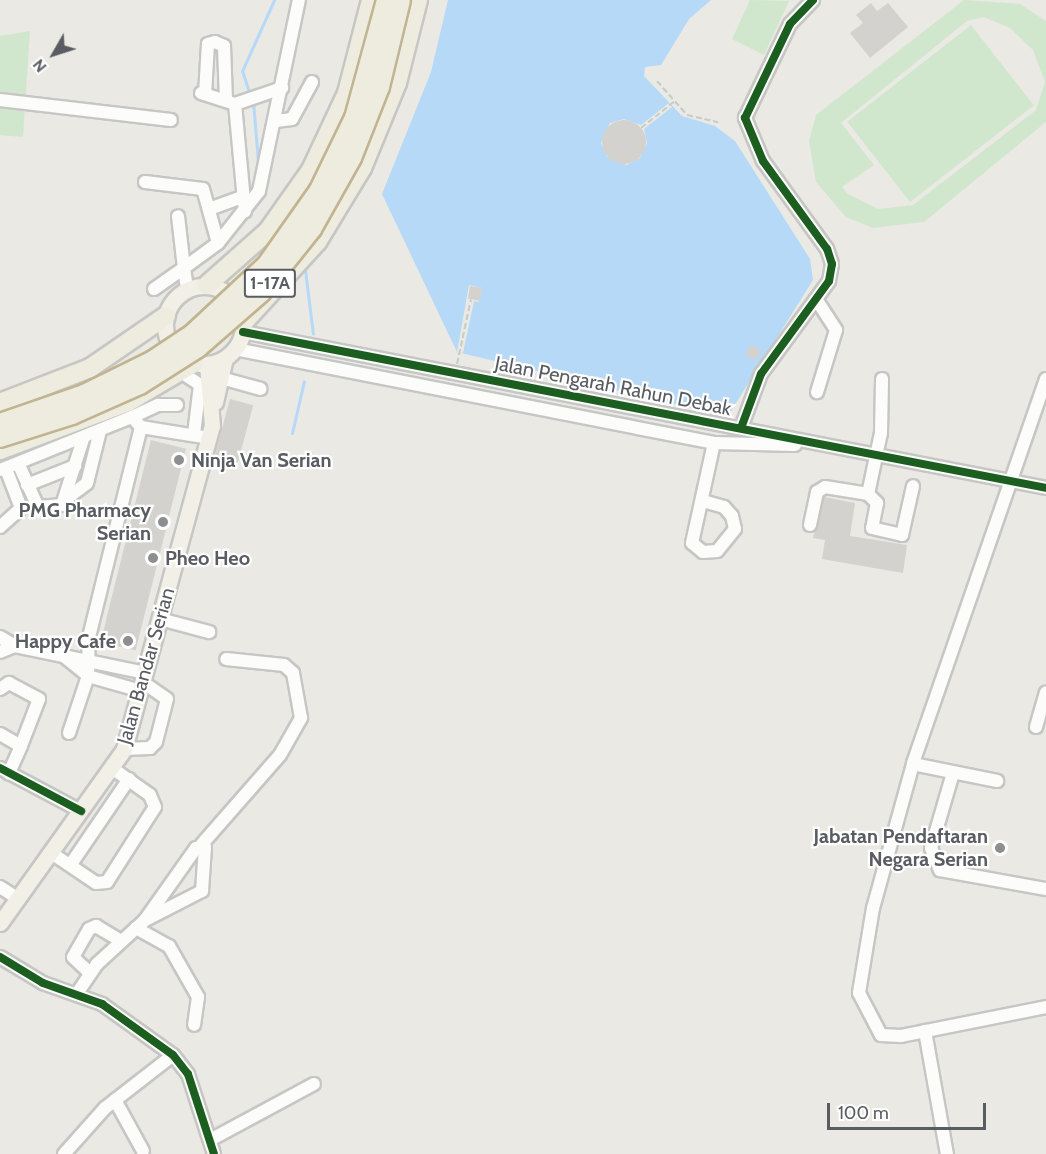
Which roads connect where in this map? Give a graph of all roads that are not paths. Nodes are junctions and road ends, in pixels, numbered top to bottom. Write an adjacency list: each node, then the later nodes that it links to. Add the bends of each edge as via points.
1 (299, 0): 10 (street)
2 (371, 0): 21 (highway, via 356,65 325,143)
3 (386, 0): 41 (highway, 1-17A, bridge, via 354,118 319,190 267,264 192,334 153,360 84,394)
4 (401, 0): 46 (highway, 1-17A, bridge, via 380,87 352,158 312,229 261,292 198,348 140,385 72,415)
5 (418, 0): 23 (highway, via 397,83 362,168)
6 (813, 0): 27 (street, via 790,24 746,118 763,161 826,249 829,281)
7 (204, 77): 8 (street); 8 (street, via 208,44 215,42 224,46); 12 (street, via 203,93)
8 (223, 82): 12 (street)
9 (312, 82): 14 (street, via 292,119)
10 (282, 88): 12 (street); 14 (street)
11 (0, 100): 13 (street)
12 (235, 102): 16 (street)
13 (171, 120)
14 (276, 121): 18 (street, via 259,191)
15 (145, 182): 17 (street, via 203,189)
16 (243, 197): 17 (street); 18 (street)
17 (212, 208): 20 (street)
18 (245, 212): 20 (street)
19 (178, 216): 22 (street)
20 (218, 243): 22 (street)
21 (256, 245): 23 (highway, via 257,265 265,274); 24 (highway)
22 (184, 268): 25 (street); 26 (street)
23 (291, 274): 29 (highway)
24 (207, 285): 26 (main road); 29 (main road, 1-17A, via 229,294)
25 (154, 289)
26 (187, 289): 28 (main road)
27 (816, 299): 36 (street, via 836,330); 43 (street, via 761,374)
28 (166, 316): 31 (main road, via 172,347); 37 (highway, via 90,368)
29 (243, 328): 30 (main road); 43 (street, Jalan Pengarah Rahun Debak)
30 (230, 354): 31 (main road); 32 (main road, Jalan Bandar Serian); 49 (street, Jalan Pengarah Rahun Debak)
31 (194, 366): 39 (main road, Jalan Bandar Serian); 45 (street, via 200,385); 51 (highway, via 111,410)
32 (221, 378): 35 (street); 39 (main road, Jalan Bandar Serian)
33 (882, 379): 52 (street)
34 (1046, 379): 56 (street)
35 (261, 389)
36 (817, 392)
37 (0, 403)
38 (177, 405): 40 (street, via 158,405)
39 (213, 412): 47 (main road, Jalan Bandar Serian)
40 (132, 417): 42 (street); 44 (street)
41 (0, 423)
42 (141, 427): 45 (street); 71 (street, via 89,637)
43 (741, 429): 50 (street, Jalan Pengarah Rahun Debak)
44 (100, 431): 48 (street); 61 (street, via 87,483)
45 (194, 434): 47 (street)
46 (0, 438)
47 (210, 438): 65 (main road, Jalan Bandar Serian)
48 (83, 439): 53 (street); 54 (street)
49 (714, 443): 50 (street, Jalan Pengarah Rahun Debak); 62 (street)
50 (830, 446): 52 (street, Jalan Pengarah Rahun Debak)
51 (0, 450)
52 (876, 453): 56 (street, Jalan Pengarah Rahun Debak); 60 (street)
53 (19, 465): 55 (street); 57 (street)
54 (75, 466): 57 (street); 61 (street)
55 (3, 469): 64 (street, via 21,508)
56 (1014, 480): 59 (street, Jalan Pengarah Rahun Debak); 82 (street)
57 (27, 485): 61 (street, via 38,507 62,505)
58 (914, 486): 60 (street, via 899,536 872,528 877,503)
59 (1046, 488)
60 (868, 494): 63 (street, via 820,487)
61 (66, 499)
62 (703, 501)
63 (810, 525)
64 (0, 527)
65 (160, 619): 66 (street); 74 (main road, Jalan Bandar Serian)
66 (209, 632)
67 (0, 637): 68 (street)
68 (15, 646): 69 (street); 70 (street)
69 (0, 652)
70 (59, 652): 71 (street); 73 (street)
71 (90, 658): 73 (street); 74 (street)
72 (226, 659): 89 (street, via 284,665 293,673 301,718 280,755)
73 (88, 676): 74 (street); 78 (street)
74 (143, 682): 81 (main road, Jalan Bandar Serian); 81 (street, via 167,699 156,742 150,748)
75 (0, 689): 80 (street, via 9,683 39,699)
76 (1046, 692): 77 (street)
77 (1036, 727)
78 (69, 733)
79 (0, 734): 80 (street)
80 (21, 746): 84 (street)
81 (124, 749): 83 (main road, Jalan Bandar Serian)
82 (914, 764): 85 (street); 103 (street, via 873,908 859,993 881,1035)
83 (112, 768): 86 (street); 88 (main road, Jalan Bandar Serian)
84 (4, 770): 88 (street)
85 (953, 773): 87 (street); 93 (street, via 931,848 940,870)
86 (129, 779): 91 (street); 91 (street, via 150,795 155,807 108,882 96,883)
87 (997, 781)
88 (81, 811): 90 (main road, Jalan Bandar Serian)
89 (202, 844): 96 (street); 96 (street, via 206,852 202,891)
90 (50, 852): 91 (street); 94 (main road, Jalan Bandar Serian)
91 (71, 864)
92 (0, 887): 94 (street)
93 (1046, 890)
94 (17, 898): 95 (main road, Jalan Bandar Serian)
95 (0, 923)
96 (140, 924): 97 (street); 102 (street, via 169,946 198,997)
97 (122, 941): 99 (street); 99 (street, via 96,926 88,928 73,957)
98 (0, 957): 100 (street, via 43,983)
99 (90, 973): 100 (street)
100 (78, 992): 104 (street)
101 (1046, 1007): 103 (street)
102 (194, 1025)
103 (925, 1031): 111 (street)
104 (173, 1055): 106 (street); 107 (street, via 188,1074)
105 (314, 1084): 107 (street)
106 (115, 1100): 108 (street); 109 (street)
107 (210, 1140): 110 (street)
108 (143, 1151)
109 (64, 1154)
110 (214, 1154)
111 (947, 1154)

